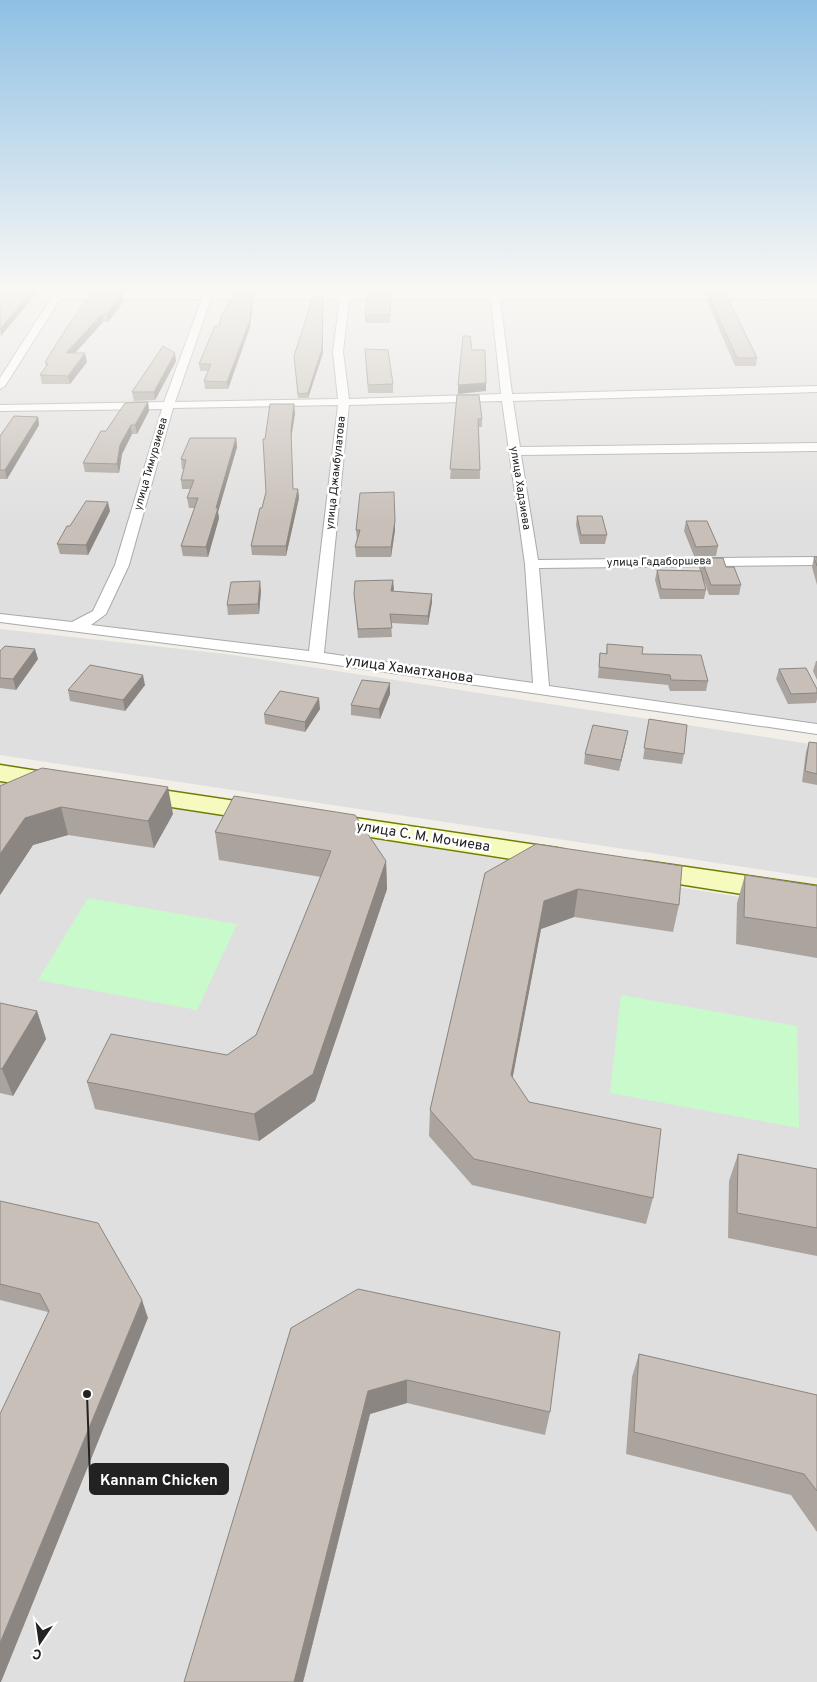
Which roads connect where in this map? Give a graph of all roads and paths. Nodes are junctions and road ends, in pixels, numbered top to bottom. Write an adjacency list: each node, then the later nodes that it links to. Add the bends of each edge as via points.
1 (12, 367): 5 (street)
2 (182, 367): 9 (street, улица Тимурзиева)
3 (340, 367): 8 (street, улица Джамбулатова)
4 (504, 367): 7 (street, улица Хадзиева)
5 (0, 386)
6 (817, 389): 7 (street)
7 (508, 397): 8 (street); 12 (street, улица Хадзиева)
8 (344, 402): 9 (street); 17 (street, улица Джамбулатова)
9 (169, 404): 10 (street); 16 (street, улица Тимурзиева, via 122,565 99,614)
10 (0, 408)
11 (817, 447): 12 (street)
12 (514, 451): 14 (street, улица Хадзиева)
13 (817, 561): 14 (street, улица Гадаборшева)
14 (532, 564): 18 (street, улица Хадзиева)
15 (0, 618): 16 (street, улица Хаматханова)
16 (76, 626): 17 (street, улица Хаматханова)
17 (316, 657): 18 (street, улица Хаматханова)
18 (541, 688): 19 (street, улица Хаматханова)
19 (817, 729)
20 (0, 773): 21 (street)
21 (80, 785)
22 (109, 790): 23 (street, улица С. М. Мочиева)
23 (585, 861)
24 (624, 867): 25 (street)
25 (817, 896)

